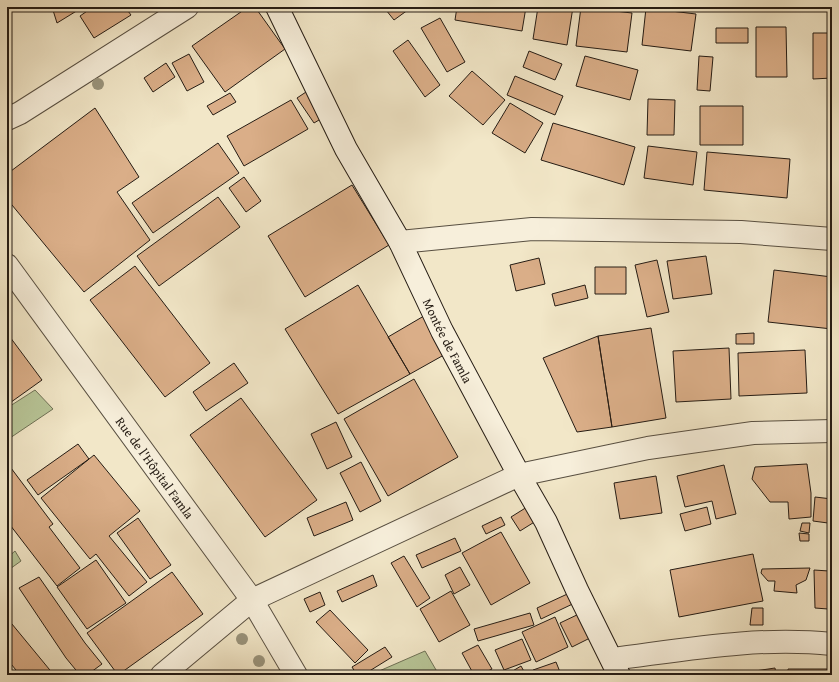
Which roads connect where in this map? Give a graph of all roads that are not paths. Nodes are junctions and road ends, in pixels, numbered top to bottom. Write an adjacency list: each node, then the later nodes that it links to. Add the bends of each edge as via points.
1 (187, 7): 3 (street)
2 (277, 7): 5 (street, Montée de Famla, via 346,149)
3 (7, 119)
4 (832, 239): 5 (street, via 741,232 532,229)
5 (400, 242): 8 (street, Montée de Famla, via 442,330)
6 (7, 265): 9 (street, Rue de l'Hôpital Famla)
7 (832, 431): 8 (street, via 753,433 655,447)
8 (519, 475): 9 (street); 11 (street, Montée de Famla, via 546,522)
9 (252, 600): 12 (street); 13 (street, Rue de l'Hôpital Famla)
10 (832, 644): 11 (street, via 740,642)
11 (615, 667)
12 (162, 675)
13 (296, 675)

